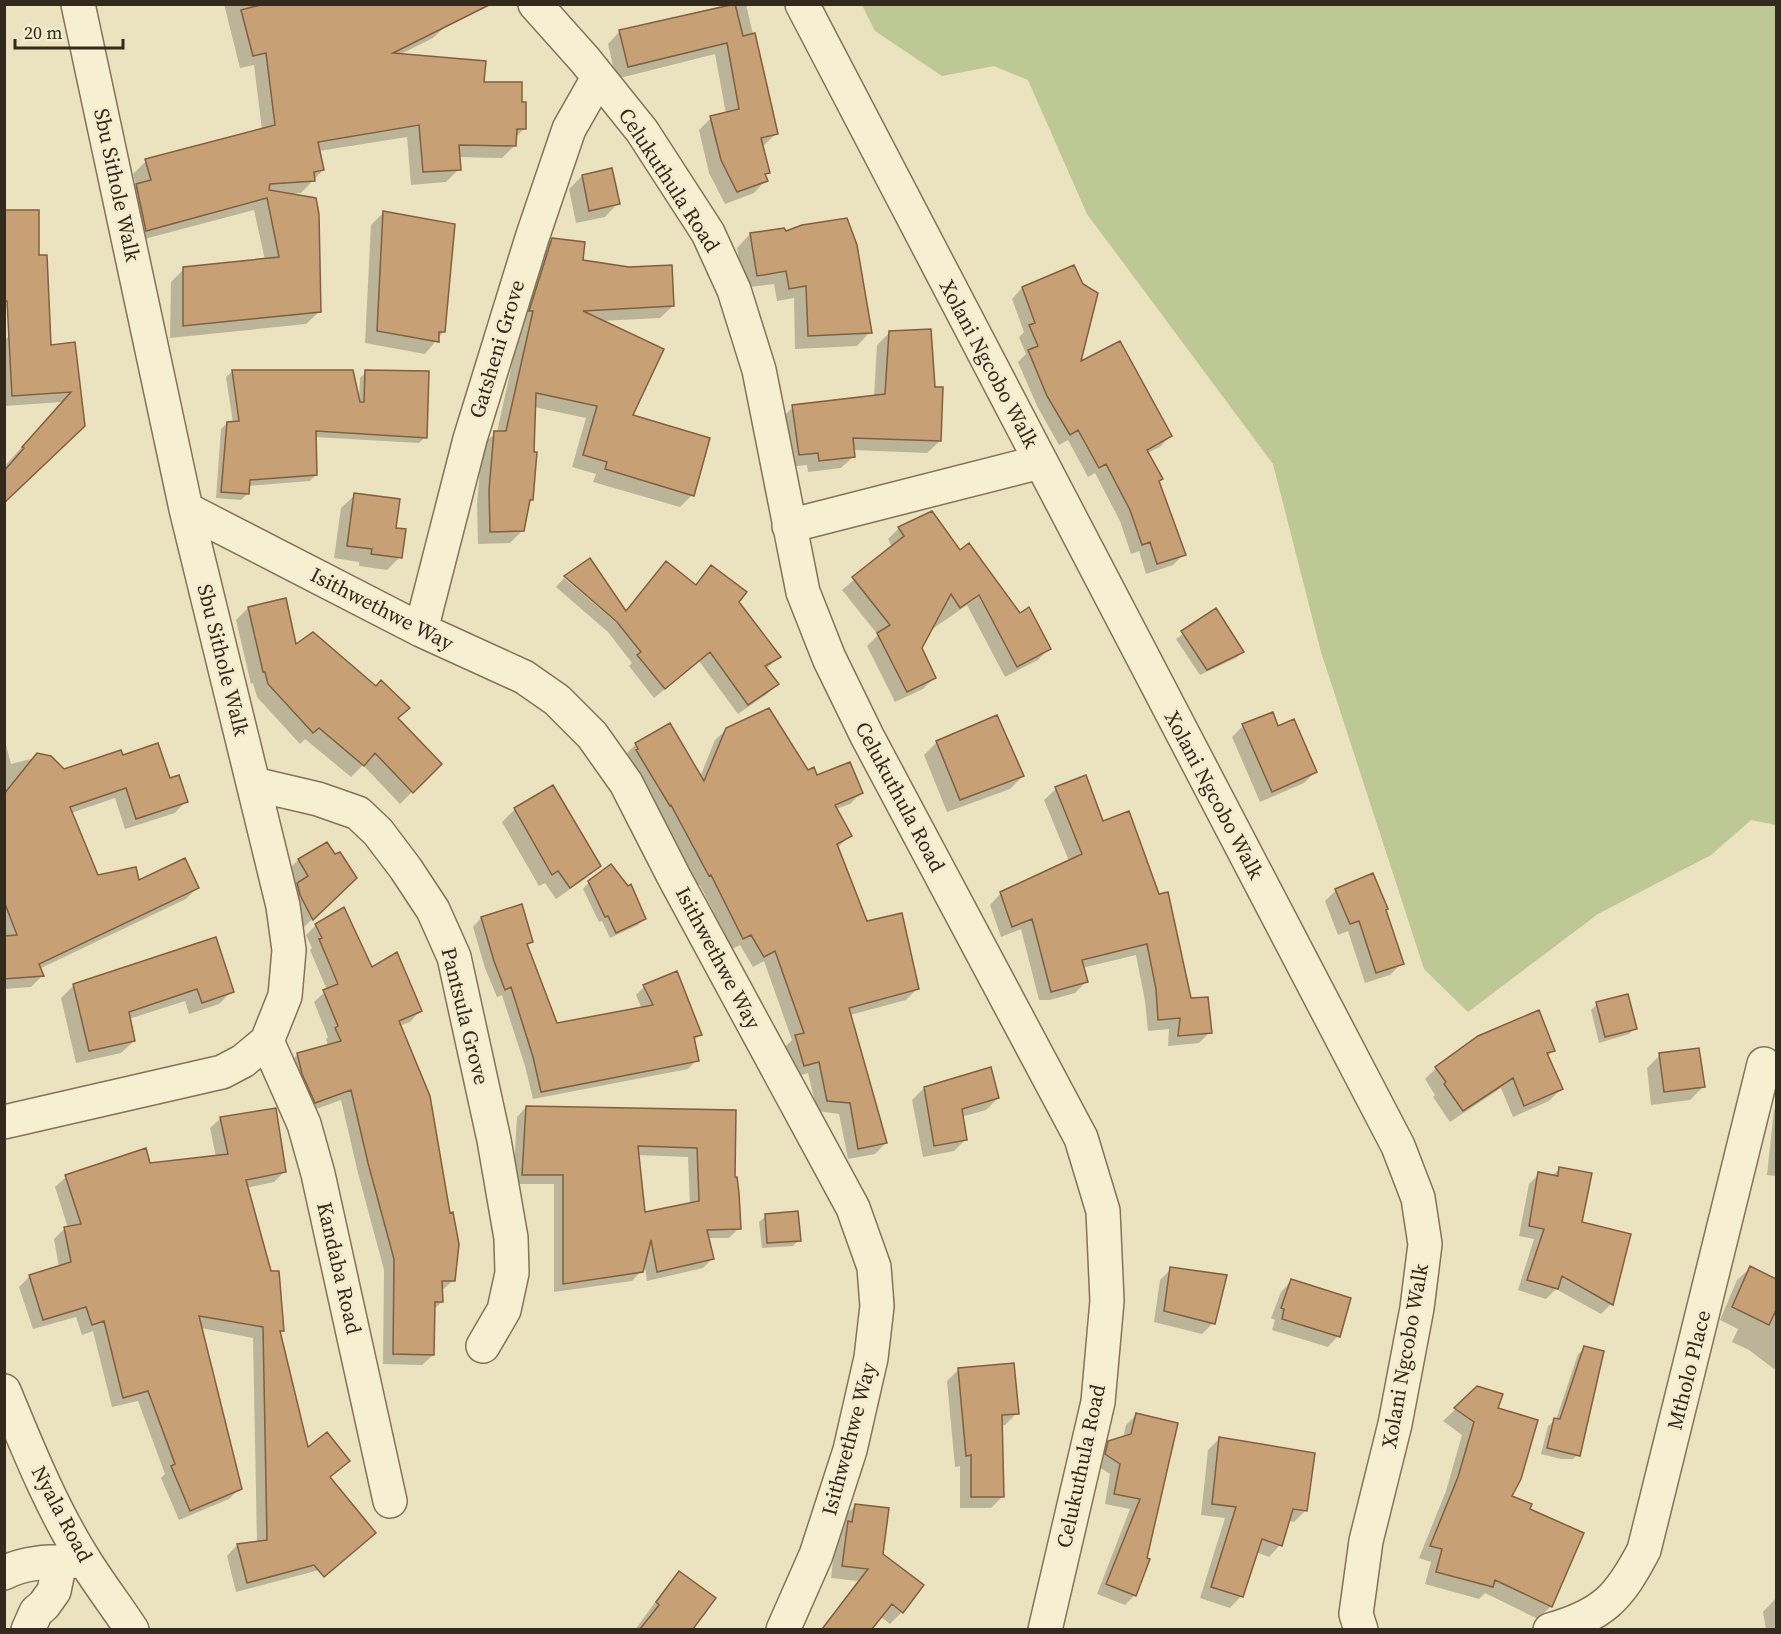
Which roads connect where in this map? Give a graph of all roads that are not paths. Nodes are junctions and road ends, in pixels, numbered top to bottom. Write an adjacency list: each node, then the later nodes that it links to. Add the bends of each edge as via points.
1 (78, 4): 6 (street, Sbu Sithole Walk)
2 (535, 4): 4 (street, Celukuthula Road)
3 (802, 4): 5 (street, Xolani Ngcobo Walk)
4 (598, 78): 7 (street, Celukuthula Road, via 642,131 708,233 734,290 759,370); 8 (street, Gatsheni Grove, via 569,129 532,238 470,438)
5 (1041, 462): 7 (street); 22 (street, Xolani Ngcobo Walk, via 1398,1146 1418,1198 1425,1244 1417,1308 1395,1424 1366,1541 1356,1614)
6 (186, 509): 8 (street, Isithwethwe Way); 9 (street, Sbu Sithole Walk)
7 (789, 526): 21 (street, Celukuthula Road, via 803,592 829,658 1081,1138 1103,1211 1107,1301 1098,1402)
8 (421, 630): 20 (street, Isithwethwe Way, via 524,677 557,700 592,735 626,783 853,1208 874,1267 877,1306 871,1358 850,1450 816,1555)
9 (254, 784): 10 (street, Sbu Sithole Walk, via 283,906 289,950 285,996); 13 (street, Pantsula Grove, via 358,813 406,869 433,910 454,957 511,1238 512,1273 504,1310)
10 (267, 1041): 12 (street, Sbu Sithole Walk, via 222,1072); 15 (street, Kandaba Road, via 304,1125 318,1174)
11 (1764, 1064): 23 (street, Mtholo Place, via 1644,1550 1630,1577 1612,1599 1590,1616)
12 (4, 1122)
13 (483, 1346)
14 (4, 1391): 16 (street, Nyala Road, via 63,1522)
15 (390, 1501)
16 (73, 1561): 17 (street, via 20,1566); 18 (street); 19 (street, Nyala Road)
17 (4, 1573)
18 (28, 1629)
19 (132, 1629)
20 (783, 1629)
21 (1045, 1629)
22 (1361, 1629)
23 (1550, 1629)

